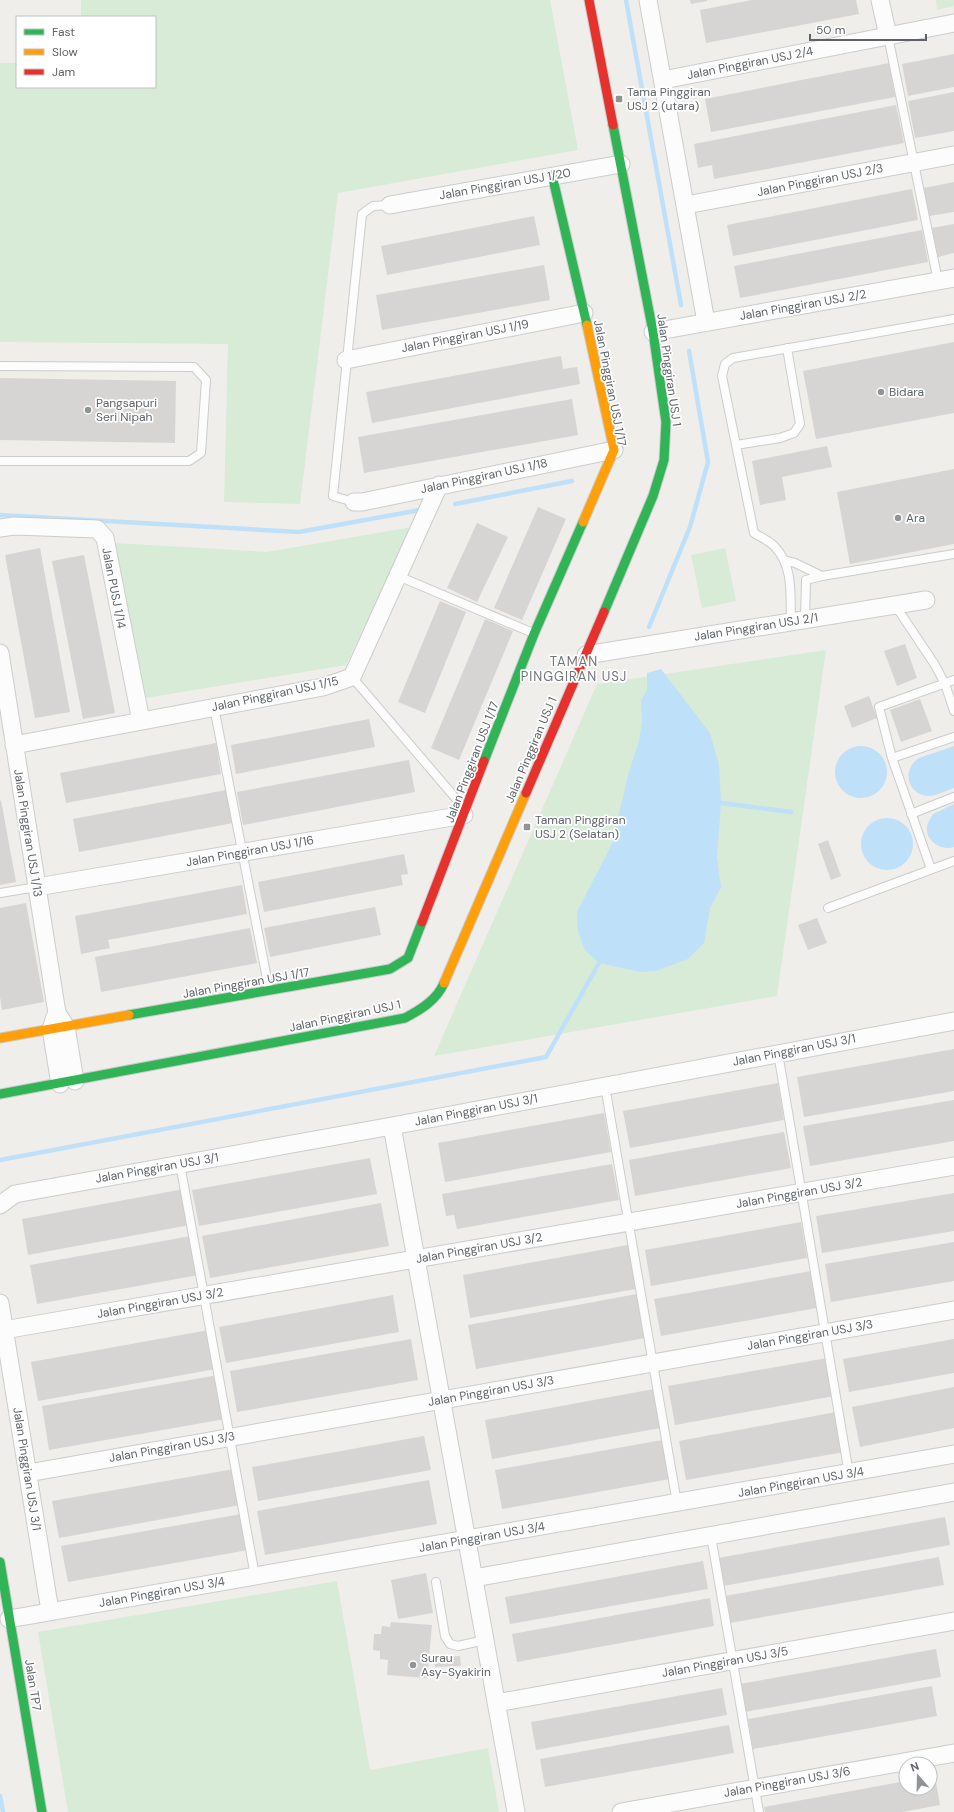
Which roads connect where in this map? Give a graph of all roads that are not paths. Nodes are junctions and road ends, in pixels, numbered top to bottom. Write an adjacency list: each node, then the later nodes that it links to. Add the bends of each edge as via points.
1 (589, 0): 9 (street, Jalan Pinggiran USJ 1)
2 (648, 0): 6 (street)
3 (880, 0): 5 (street)
4 (954, 23): 5 (street, Jalan Pinggiran USJ 2/4)
5 (888, 36): 6 (street, Jalan Pinggiran USJ 2/4); 8 (lane)
6 (663, 80): 12 (street)
7 (954, 155): 8 (street, Jalan Pinggiran USJ 2/3)
8 (914, 162): 12 (street, Jalan Pinggiran USJ 2/3); 13 (lane)
9 (620, 164): 10 (street, Jalan Pinggiran USJ 1/20); 17 (street, Jalan Pinggiran USJ 1)
10 (552, 175): 11 (street, Jalan Pinggiran USJ 1/20); 14 (street, Jalan Pinggiran USJ 1/17)
11 (390, 205): 19 (lane, via 373,206 362,214)
12 (686, 205): 16 (street)
13 (946, 279): 16 (street, Jalan Pinggiran USJ 2/2)
14 (584, 313): 19 (street, Jalan Pinggiran USJ 1/19); 22 (street, Jalan Pinggiran USJ 1/17)
15 (954, 319): 18 (lane)
16 (706, 322): 17 (street, Jalan Pinggiran USJ 2/2)
17 (653, 332): 35 (street, Jalan Pinggiran USJ 1, via 666,422 664,460 652,496)
18 (787, 348): 21 (lane, via 800,424 794,433 780,438); 21 (lane, via 733,358 725,364 722,376)
19 (346, 360): 25 (lane, via 333,496)
20 (0, 366): 23 (lane, via 194,367 206,380 201,453 189,461)
21 (736, 445): 28 (lane, via 754,533 775,546)
22 (614, 450): 24 (street, Jalan Pinggiran USJ 1/18); 34 (street, Jalan Pinggiran USJ 1/17)
23 (0, 461)
24 (439, 485): 25 (street, Jalan Pinggiran USJ 1/18); 29 (street, Jalan Pinggiran USJ 1/15)
25 (354, 502)
26 (0, 528): 42 (street, Jalan PUSJ 1/14, via 14,526 97,529 105,538)
27 (954, 554): 30 (lane)
28 (784, 560): 30 (lane); 33 (lane, via 790,574)
29 (398, 576): 34 (lane); 37 (street, Jalan Pinggiran USJ 1/15)
30 (822, 576): 33 (lane, via 806,580)
31 (926, 600): 32 (street, Jalan Pinggiran USJ 2/1)
32 (895, 605): 33 (street, Jalan Pinggiran USJ 2/1); 39 (lane, via 935,665)
33 (798, 620): 35 (street, Jalan Pinggiran USJ 2/1)
34 (534, 634): 47 (street, Jalan Pinggiran USJ 1/17)
35 (586, 655): 60 (street, Jalan Pinggiran USJ 1, via 442,988 425,1007 405,1018)
36 (1, 661): 44 (street, Jalan Pinggiran USJ 1/13)
37 (352, 677): 40 (street, Jalan Pinggiran USJ 1/15, via 323,686); 47 (lane)
38 (954, 680): 39 (lane)
39 (944, 684): 41 (lane); 45 (lane, via 879,707)
40 (214, 707): 42 (street, Jalan Pinggiran USJ 1/15); 49 (lane)
41 (954, 711)
42 (141, 721): 44 (street, Jalan Pinggiran USJ 1/15)
43 (954, 737): 45 (lane)
44 (14, 745): 52 (street, Jalan Pinggiran USJ 1/13)
45 (892, 758): 48 (lane)
46 (954, 797): 48 (lane)
47 (465, 813): 49 (street, Jalan Pinggiran USJ 1/16); 55 (street, Jalan Pinggiran USJ 1/17, via 408,958 390,969)
48 (912, 814): 51 (lane)
49 (243, 853): 52 (street, Jalan Pinggiran USJ 1/16); 55 (lane)
50 (954, 861): 51 (lane)
51 (931, 869): 54 (lane)
52 (37, 887): 53 (lane); 57 (street, Jalan Pinggiran USJ 1/13)
53 (0, 893)
54 (828, 908)
55 (269, 991): 57 (street, Jalan Pinggiran USJ 1/17)
56 (954, 1021): 59 (street, Jalan Pinggiran USJ 3/1)
57 (58, 1023): 58 (street, Jalan Pinggiran USJ 1/17); 60 (street, Jalan Pinggiran USJ 1/13)
58 (0, 1038)
59 (778, 1053): 61 (street, Jalan Pinggiran USJ 3/1); 66 (lane)
60 (67, 1082): 62 (street, Jalan Pinggiran USJ 1)
61 (605, 1086): 63 (street, Jalan Pinggiran USJ 3/1); 68 (lane)
62 (0, 1094)
63 (392, 1126): 64 (street, Jalan Pinggiran USJ 3/1); 69 (street)
64 (180, 1164): 67 (street, Jalan Pinggiran USJ 3/1, via 15,1194); 70 (lane)
65 (954, 1166): 66 (street, Jalan Pinggiran USJ 3/2)
66 (801, 1193): 68 (street, Jalan Pinggiran USJ 3/2); 74 (lane)
67 (0, 1204)
68 (628, 1222): 69 (street, Jalan Pinggiran USJ 3/2); 75 (lane)
69 (416, 1259): 70 (street, Jalan Pinggiran USJ 3/2); 76 (street)
70 (205, 1295): 73 (street, Jalan Pinggiran USJ 3/2); 77 (lane)
71 (0, 1303): 73 (street, Jalan Pinggiran USJ 3/1)
72 (954, 1310): 74 (street, Jalan Pinggiran USJ 3/3)
73 (4, 1330): 79 (street, Jalan Pinggiran USJ 3/1)
74 (823, 1332): 75 (street, Jalan Pinggiran USJ 3/3); 80 (lane)
75 (652, 1362): 76 (street, Jalan Pinggiran USJ 3/3); 82 (lane)
76 (442, 1400): 77 (street, Jalan Pinggiran USJ 3/3); 84 (street)
77 (231, 1436): 79 (street, Jalan Pinggiran USJ 3/3); 86 (lane)
78 (954, 1454): 80 (street, Jalan Pinggiran USJ 3/4)
79 (28, 1472): 89 (street, Jalan Pinggiran USJ 3/1)
80 (848, 1474): 82 (street, Jalan Pinggiran USJ 3/4)
81 (954, 1492): 83 (street)
82 (677, 1503): 84 (street, Jalan Pinggiran USJ 3/4)
83 (711, 1536): 87 (street); 93 (lane)
84 (467, 1540): 86 (street, Jalan Pinggiran USJ 3/4); 87 (street)
85 (0, 1562): 90 (street, Jalan TP7)
86 (255, 1576): 89 (street, Jalan Pinggiran USJ 3/4)
87 (474, 1578): 92 (street)
88 (436, 1582): 92 (lane, via 445,1636 450,1644 458,1646)
89 (50, 1611): 90 (street, Jalan Pinggiran USJ 3/4)
90 (9, 1619): 97 (street, Jalan TP7)
91 (954, 1621): 93 (street, Jalan Pinggiran USJ 3/5)
92 (485, 1640): 94 (street)
93 (732, 1661): 94 (street, Jalan Pinggiran USJ 3/5); 96 (lane)
94 (496, 1703): 98 (street)
95 (954, 1753): 96 (street, Jalan Pinggiran USJ 3/6)
96 (755, 1788): 99 (street, Jalan Pinggiran USJ 3/6); 100 (lane)
97 (42, 1812)
98 (516, 1812)
99 (621, 1812)
100 (759, 1812)

